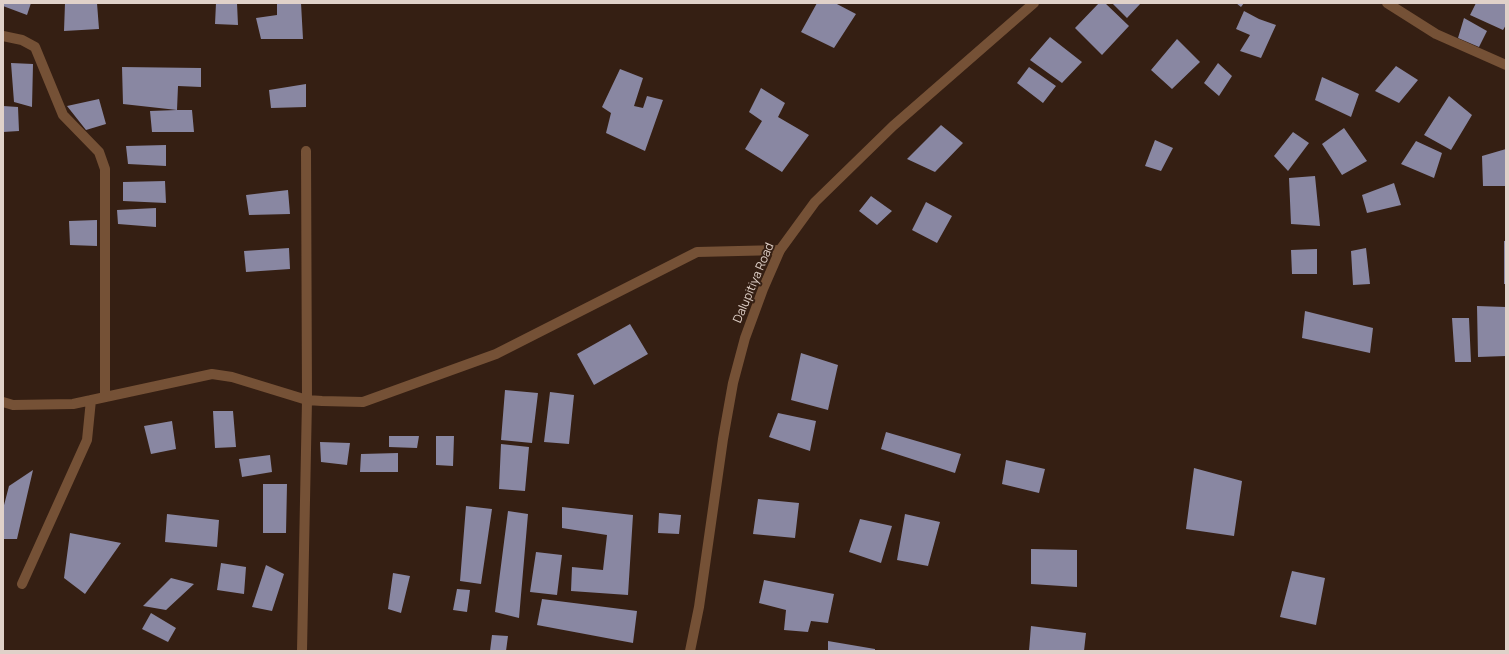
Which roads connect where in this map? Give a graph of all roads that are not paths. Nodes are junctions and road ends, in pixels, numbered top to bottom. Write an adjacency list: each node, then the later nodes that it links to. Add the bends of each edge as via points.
1 (1034, 3): 6 (street, Dalupitiya Road, via 892,126 815,202)
2 (1387, 3): 4 (street, via 1436,34)
3 (3, 36): 7 (street, via 22,40 35,47 62,115 99,152 105,169)
4 (1506, 65)
5 (306, 151): 9 (street)
6 (780, 250): 9 (street, via 697,252 496,354 363,402); 13 (street, Dalupitiya Road, via 744,338 733,383)
7 (105, 397): 8 (street); 9 (street, via 212,374 232,377)
8 (92, 400): 10 (street, via 73,404 13,405); 11 (street, via 87,440)
9 (307, 400): 12 (street)
10 (3, 402)
11 (22, 584)
12 (302, 651)
13 (690, 651)

